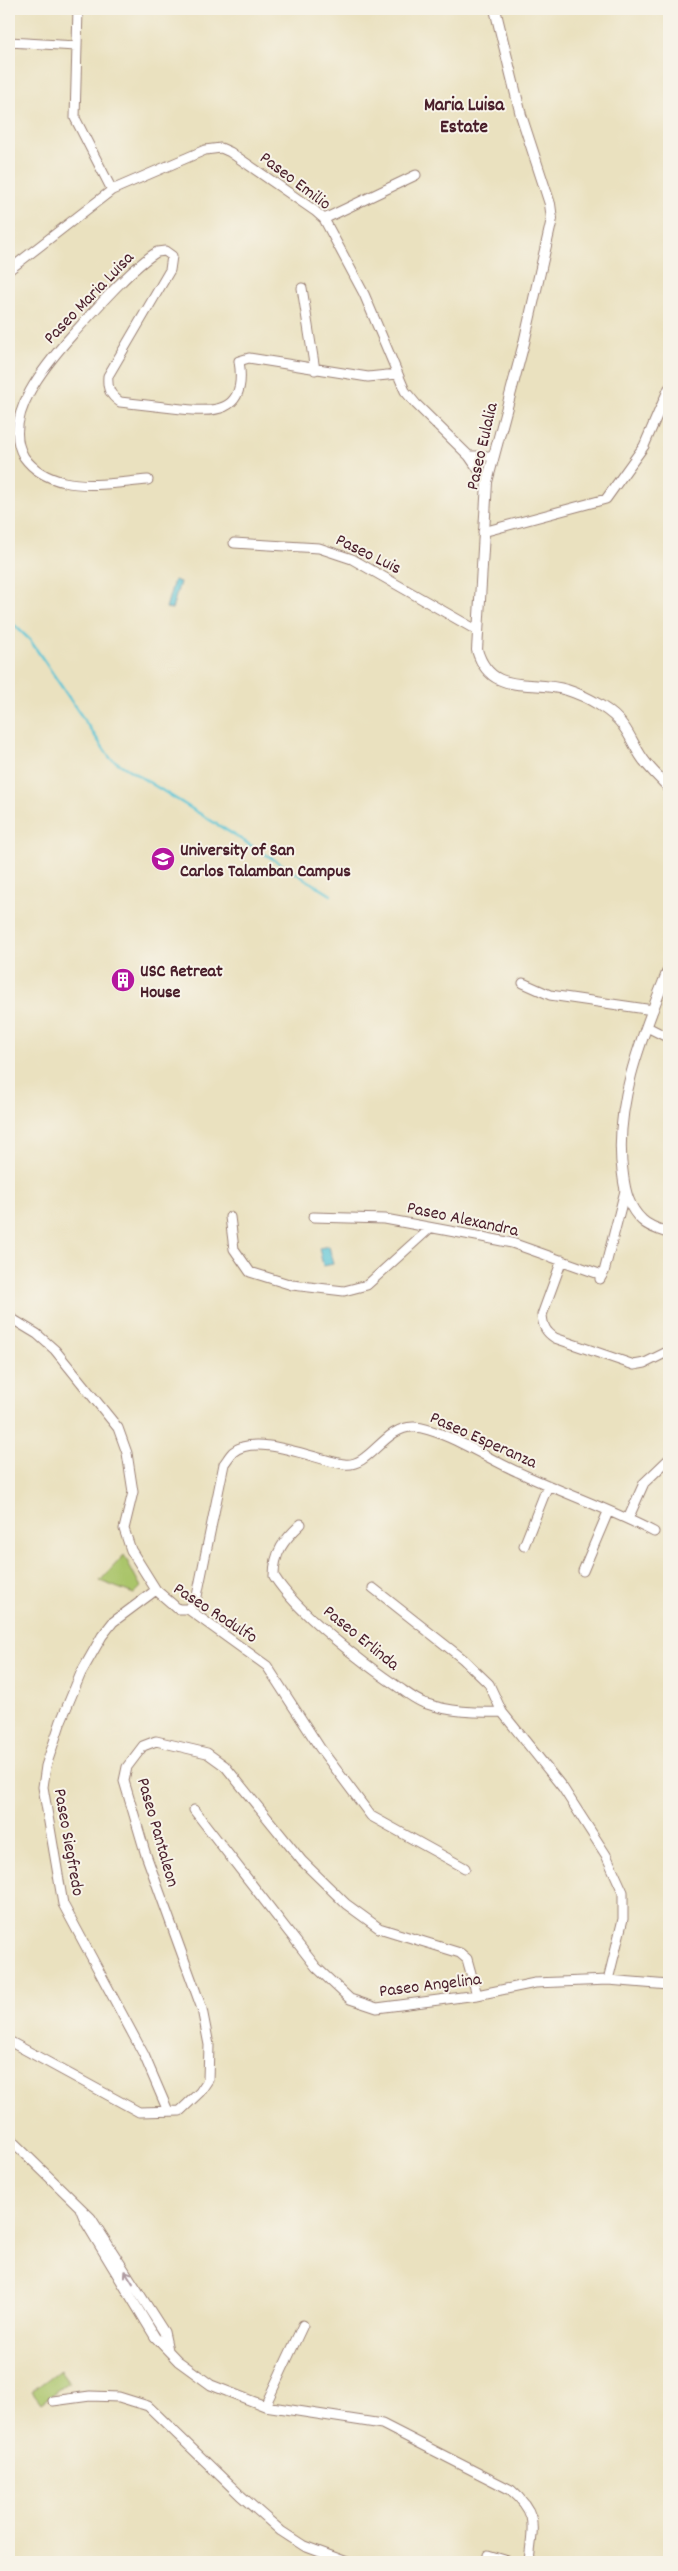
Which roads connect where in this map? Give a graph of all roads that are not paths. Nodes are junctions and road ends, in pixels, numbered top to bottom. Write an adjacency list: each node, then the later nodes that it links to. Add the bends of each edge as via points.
1 (78, 9): 4 (street)
2 (495, 9): 14 (street, Paseo Eulalia, via 521,115 550,204 552,220 524,343)
3 (9, 42): 4 (street)
4 (76, 46): 6 (street, via 75,118)
5 (416, 175): 7 (street)
6 (112, 190): 7 (street, Paseo Emilio, via 205,150 221,148 308,205); 8 (street, Paseo Emilio)
7 (324, 220): 11 (street, Paseo Emilio, via 364,294)
8 (9, 270)
9 (302, 288): 10 (street)
10 (315, 370): 11 (street, Paseo Maria Luisa, via 378,377); 15 (street, Paseo Maria Luisa, via 249,358 239,361 241,378 237,392 222,409 207,412 120,402 111,396 107,386 111,367 173,263 172,256 165,251 150,256 91,314 42,369 20,402 15,421 20,453 43,476 86,484)
11 (397, 374): 13 (street, Paseo Emilio, via 416,404)
12 (669, 388): 17 (street, via 644,446 606,500)
13 (469, 456): 14 (street); 16 (street, Paseo Emilio)
14 (492, 456): 16 (street, Paseo Eulalia)
15 (148, 480)
16 (487, 482): 17 (street, Paseo Eulalia)
17 (483, 532): 19 (street, Paseo Eulalia)
18 (234, 543): 19 (street, Paseo Luis, via 319,548 352,560)
19 (478, 631): 20 (street, Paseo Eulalia, via 477,650 481,665 488,674 508,683 567,690 599,706 623,724 645,762)
20 (669, 788)
21 (669, 968): 23 (street)
22 (523, 983): 23 (street, via 550,995)
23 (653, 1010): 24 (street)
24 (647, 1027): 25 (street); 26 (street, via 620,1126)
25 (669, 1038)
26 (625, 1191): 30 (street, via 630,1205 642,1220); 31 (street, Paseo Alexandra, via 601,1277)
27 (230, 1217): 29 (street, via 234,1249 250,1272 292,1285 344,1291 367,1285)
28 (313, 1217): 29 (street, Paseo Alexandra, via 385,1219)
29 (430, 1228): 31 (street, Paseo Alexandra, via 512,1243)
30 (669, 1233)
31 (562, 1260): 33 (street, via 542,1315 546,1332 634,1365)
32 (9, 1317): 43 (street, Paseo Rodulfo, via 37,1334 55,1350 118,1428 127,1453 133,1492 124,1529 132,1550)
33 (669, 1351)
34 (669, 1460): 37 (street, via 644,1483)
35 (548, 1485): 36 (street, Paseo Esperanza); 40 (street); 44 (street, Paseo Esperanza, via 440,1434 416,1427 402,1428 359,1462 344,1465 290,1449 248,1446 234,1451 224,1464 196,1601)
36 (608, 1512): 37 (street, Paseo Esperanza); 41 (street)
37 (628, 1518): 39 (street, Paseo Esperanza)
38 (301, 1524): 45 (street, Paseo Erlinda, via 280,1545 274,1576 307,1614 377,1673 421,1702 450,1711)
39 (654, 1532)
40 (524, 1546)
41 (582, 1571)
42 (373, 1588): 45 (street, via 463,1659 489,1684)
43 (156, 1590): 44 (street, Paseo Rodulfo, via 178,1609); 52 (street, Paseo Siegfredo, via 113,1622 102,1636 81,1673 61,1721 42,1787 63,1904 144,2055)
44 (188, 1608): 47 (street, Paseo Rodulfo, via 267,1666 320,1748 371,1816)
45 (502, 1712): 48 (street, via 563,1788 606,1855 623,1892 623,1919)
46 (194, 1810): 50 (street, Paseo Angelina, via 316,1967 350,1999 377,2008)
47 (465, 1868)
48 (608, 1980): 49 (street, Paseo Angelina); 50 (street, Paseo Angelina, via 535,1983)
49 (669, 1985)
50 (477, 1995): 52 (street, Paseo Pantaleon, via 467,1959 460,1953 379,1928 346,1904 302,1861 225,1766 207,1753 156,1741 143,1746 127,1768 124,1781 145,1852 202,2009 209,2045 208,2080 180,2111)
51 (9, 2041): 52 (street, Paseo Pantaleon, via 139,2112)
52 (168, 2112)
53 (9, 2138): 56 (street, via 89,2220 139,2301 155,2337 211,2385)
54 (303, 2325): 56 (street)
55 (53, 2401): 58 (street, via 90,2396 119,2397 148,2406 282,2532 304,2546)
56 (265, 2406): 60 (street, via 382,2424 511,2490 525,2502 530,2512)
57 (488, 2555): 59 (street)
58 (347, 2562)
59 (511, 2562)
60 (529, 2562)

